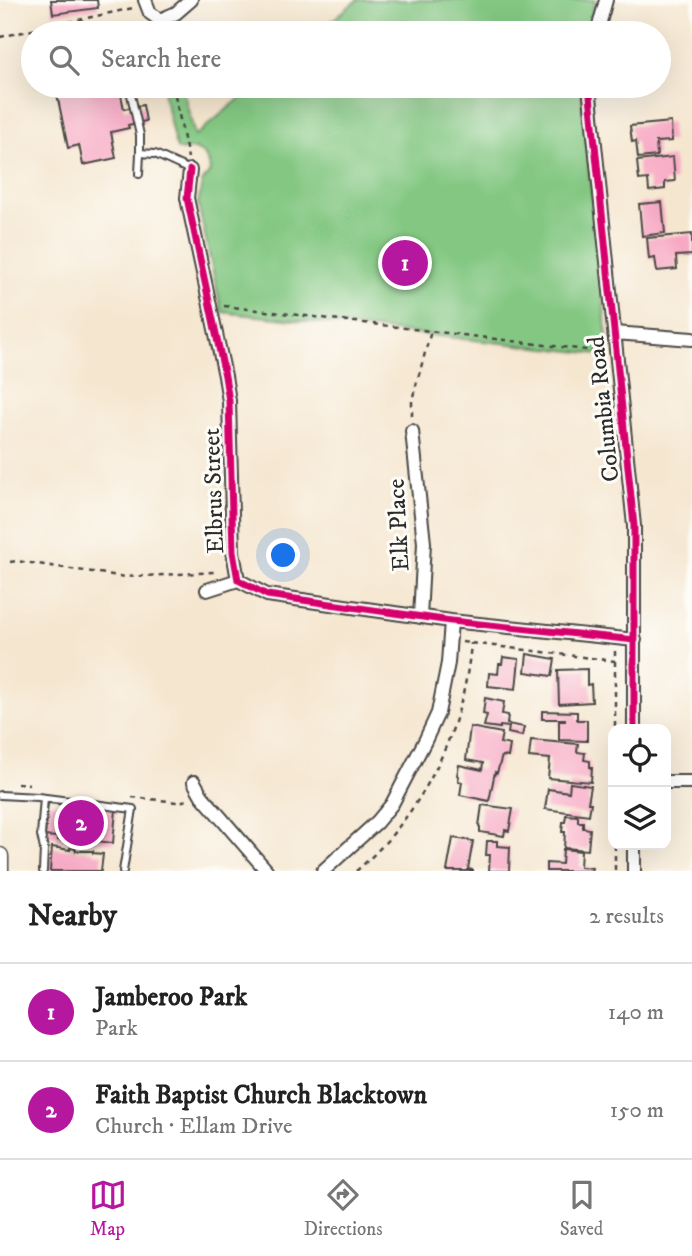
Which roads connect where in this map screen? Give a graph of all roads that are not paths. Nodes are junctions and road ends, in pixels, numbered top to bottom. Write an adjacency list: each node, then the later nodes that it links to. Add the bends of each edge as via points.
1 (191, 0): 3 (street, via 160,20 150,13)
2 (606, 0): 4 (street)
3 (146, 2)
4 (600, 21)
5 (132, 98): 7 (lane)
6 (590, 98): 10 (street, Columbia Road)
7 (140, 153): 8 (lane, via 155,154); 9 (lane)
8 (190, 170): 13 (street, Elbrus Street, via 187,198 229,401)
9 (139, 174)
10 (615, 334): 11 (street); 17 (street, Columbia Road, via 634,526)
11 (692, 339)
12 (412, 432): 15 (street, Elk Place, via 425,543)
13 (237, 574): 14 (street, Elbrus Street); 15 (street, Elbrus Street, via 267,595)
14 (207, 590)
15 (420, 617): 16 (street, Elbrus Street)
16 (451, 621): 17 (street, Elbrus Street); 30 (street, via 438,713 393,804)
17 (635, 640): 18 (street, Columbia Road)
18 (634, 724)
19 (194, 782): 29 (street)
20 (671, 782): 21 (street)
21 (692, 782)
22 (0, 795): 23 (lane)
23 (44, 798): 27 (lane); 28 (lane, via 133,809)
24 (634, 850): 31 (street)
25 (0, 856): 26 (street)
26 (0, 871)
27 (43, 871)
28 (123, 871)
29 (267, 871)
30 (323, 871)
31 (634, 871)

